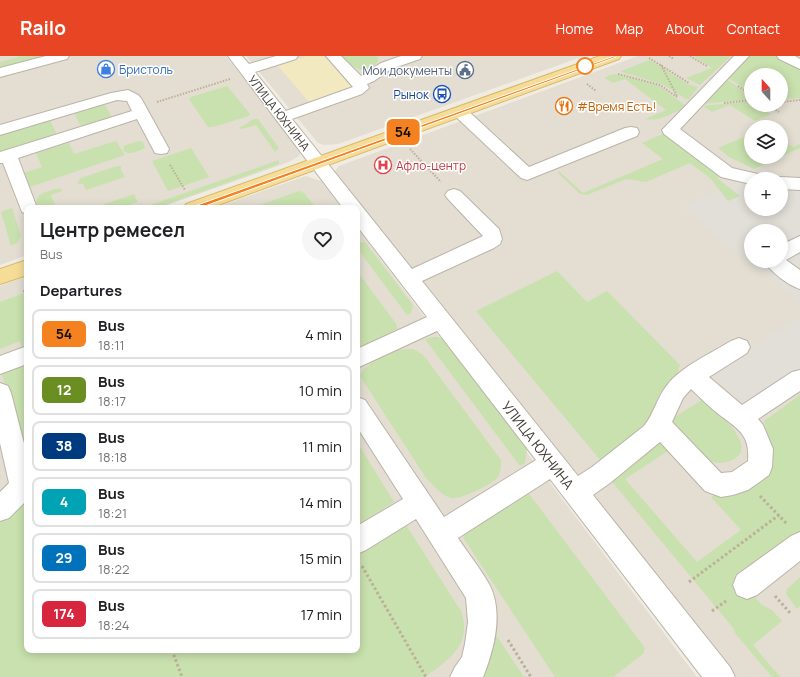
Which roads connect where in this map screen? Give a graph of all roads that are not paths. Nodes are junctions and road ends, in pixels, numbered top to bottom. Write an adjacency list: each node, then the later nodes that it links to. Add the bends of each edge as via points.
1 (62, 56): 11 (street)
2 (234, 56): 10 (street, УЛИЦА ЮХНИНА)
3 (291, 56): 10 (street)
4 (333, 56): 12 (street)
5 (415, 56): 12 (street, via 386,66)
6 (614, 56): 14 (main road)
7 (742, 56): 22 (street, via 670,130 727,173)
8 (784, 56): 9 (street)
9 (800, 65)
10 (246, 70): 15 (street, УЛИЦА ЮХНИНА)
11 (0, 73)
12 (358, 82): 15 (street, via 361,88 358,91)
13 (139, 110): 17 (street, via 128,95 116,96); 19 (street); 20 (street)
14 (460, 112): 18 (street, via 527,174); 21 (main road)
15 (280, 114): 16 (street); 21 (street, УЛИЦА ЮХНИНА)
16 (261, 116)
17 (0, 130)
18 (631, 132)
19 (161, 149)
20 (5, 156): 26 (street)
21 (318, 163): 27 (main road); 28 (street, УЛИЦА ЮХНИНА)
22 (744, 177)
23 (788, 183): 24 (street)
24 (800, 184)
25 (454, 195): 35 (street, via 492,234 493,239)
26 (27, 205)
27 (200, 205)
28 (351, 205)
29 (361, 225): 35 (street, УЛИЦА ЮХНИНА)
30 (800, 243): 31 (street)
31 (788, 250)
32 (24, 268): 34 (main road)
33 (783, 268): 36 (street)
34 (0, 277)
35 (408, 279): 37 (street, УЛИЦА ЮХНИНА)
36 (800, 281)
37 (440, 320): 40 (street); 48 (street, УЛИЦА ЮХНИНА)
38 (739, 348): 42 (street)
39 (24, 356): 41 (street)
40 (360, 359)
41 (0, 365)
42 (692, 376): 46 (street); 47 (street, via 675,391 667,404)
43 (800, 379): 46 (street)
44 (0, 393): 51 (street, via 22,485 20,490)
45 (360, 412): 50 (street)
46 (742, 416): 47 (street, via 755,432 761,449 760,466 736,484 722,486 714,483)
47 (660, 425): 49 (street, via 601,475)
48 (552, 463): 49 (street, УЛИЦА ЮХНИНА); 52 (street)
49 (575, 492): 57 (street, УЛИЦА ЮХНИНА)
50 (419, 503): 52 (street); 54 (street)
51 (0, 508)
52 (440, 534): 56 (street, via 479,594 482,622 479,651 470,673)
53 (795, 535): 55 (street)
54 (360, 551)
55 (747, 585)
56 (465, 677)
57 (720, 677)

